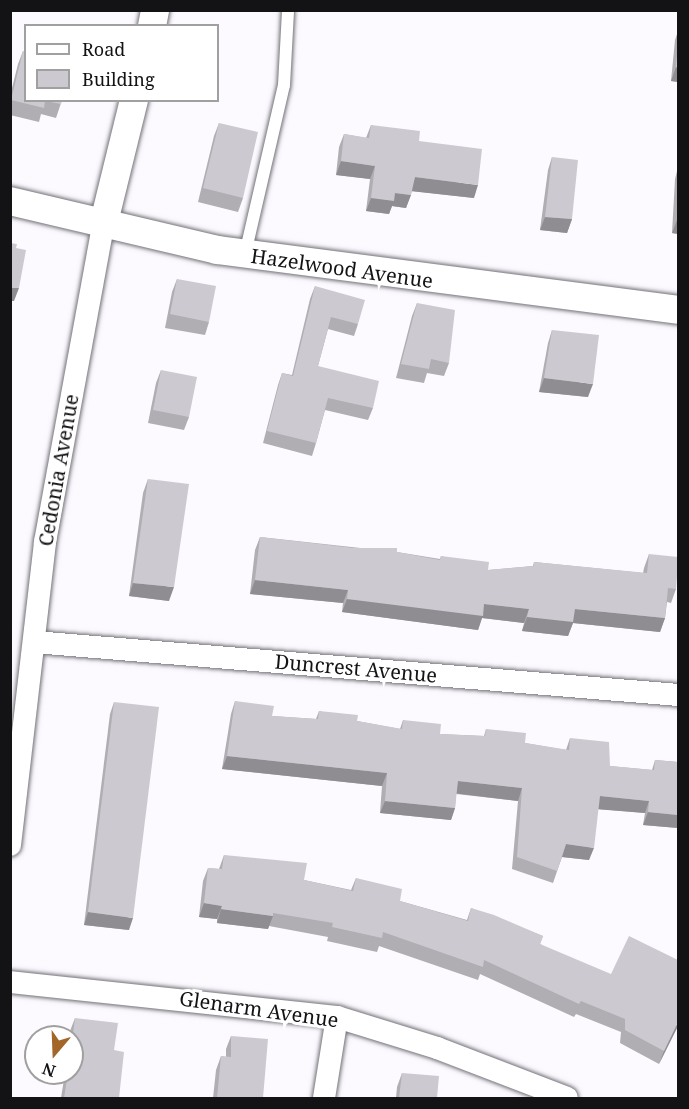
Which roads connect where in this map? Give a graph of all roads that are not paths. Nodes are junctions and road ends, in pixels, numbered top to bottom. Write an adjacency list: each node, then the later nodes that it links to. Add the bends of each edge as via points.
1 (288, 10): 5 (lane, via 284,85)
2 (134, 102): 4 (street, Cedonia Avenue)
3 (10, 201): 4 (street, Hazelwood Avenue)
4 (104, 222): 5 (street, Hazelwood Avenue, via 177,242); 7 (street, Cedonia Avenue, via 45,542)
5 (245, 254): 6 (street, Hazelwood Avenue)
6 (678, 310)
7 (34, 642): 8 (street, Duncrest Avenue); 9 (street, Cedonia Avenue)
8 (678, 695)
9 (10, 845)
10 (10, 982): 11 (street, Glenarm Avenue)
11 (337, 1017): 12 (street); 13 (street, Glenarm Avenue, via 437,1048)
12 (324, 1098)
13 (567, 1098)

